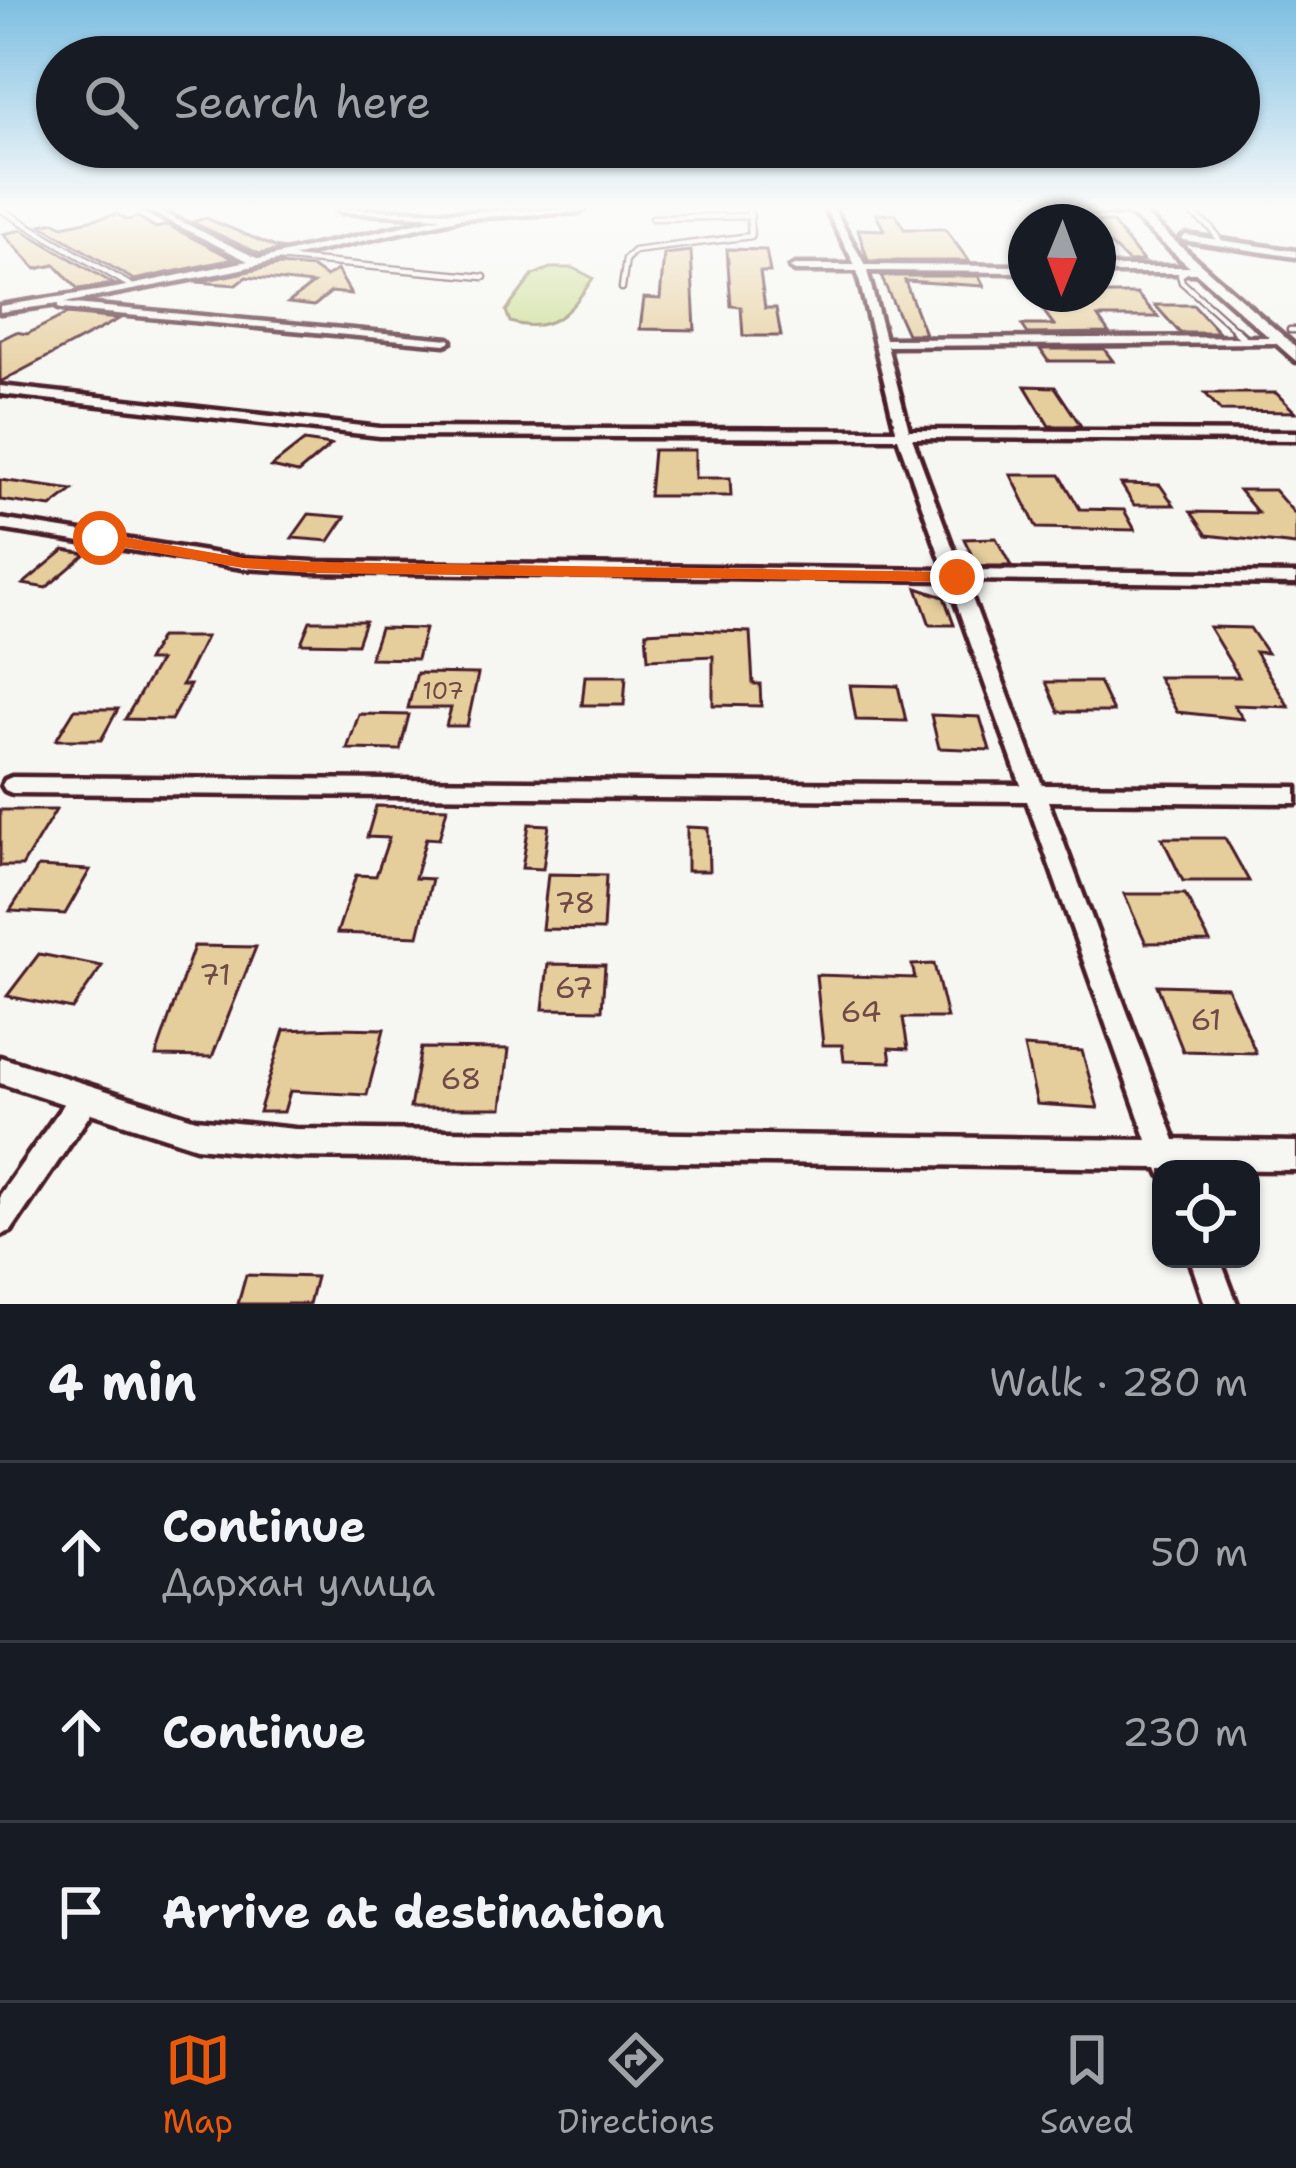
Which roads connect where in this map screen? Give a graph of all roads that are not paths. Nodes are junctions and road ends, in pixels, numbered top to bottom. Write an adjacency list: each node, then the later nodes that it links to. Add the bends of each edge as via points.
1 (104, 270): 10 (lane)
2 (216, 270): 10 (street)
3 (400, 270): 9 (lane)
4 (625, 270): 11 (lane)
5 (860, 270): 17 (street)
6 (1116, 270): 7 (street)
7 (1194, 270): 14 (main road); 15 (lane, via 1180,274 1182,282)
8 (1221, 270): 14 (main road)
9 (484, 278)
10 (131, 286): 12 (street)
11 (622, 288)
12 (45, 305): 13 (street); 16 (street)
13 (0, 309)
14 (1290, 334): 15 (street); 18 (main road)
15 (1246, 340): 17 (street)
16 (445, 341)
17 (878, 343): 20 (street)
18 (1296, 356)
19 (0, 390): 20 (street, via 380,432)
20 (904, 436): 21 (street); 23 (street)
21 (1296, 436)
22 (0, 524): 23 (street, via 243,563)
23 (957, 577): 24 (street); 26 (street)
24 (1296, 579)
25 (12, 785): 26 (street)
26 (1034, 793): 27 (street); 31 (street)
27 (1296, 795)
28 (0, 1070): 29 (street)
29 (84, 1099): 33 (street, via 196,1132 295,1143); 34 (street)
30 (1296, 1156): 32 (street)
31 (1169, 1160)
32 (1224, 1160)
33 (1152, 1163)
34 (0, 1220)
35 (1208, 1268): 36 (street)
36 (1221, 1304)

